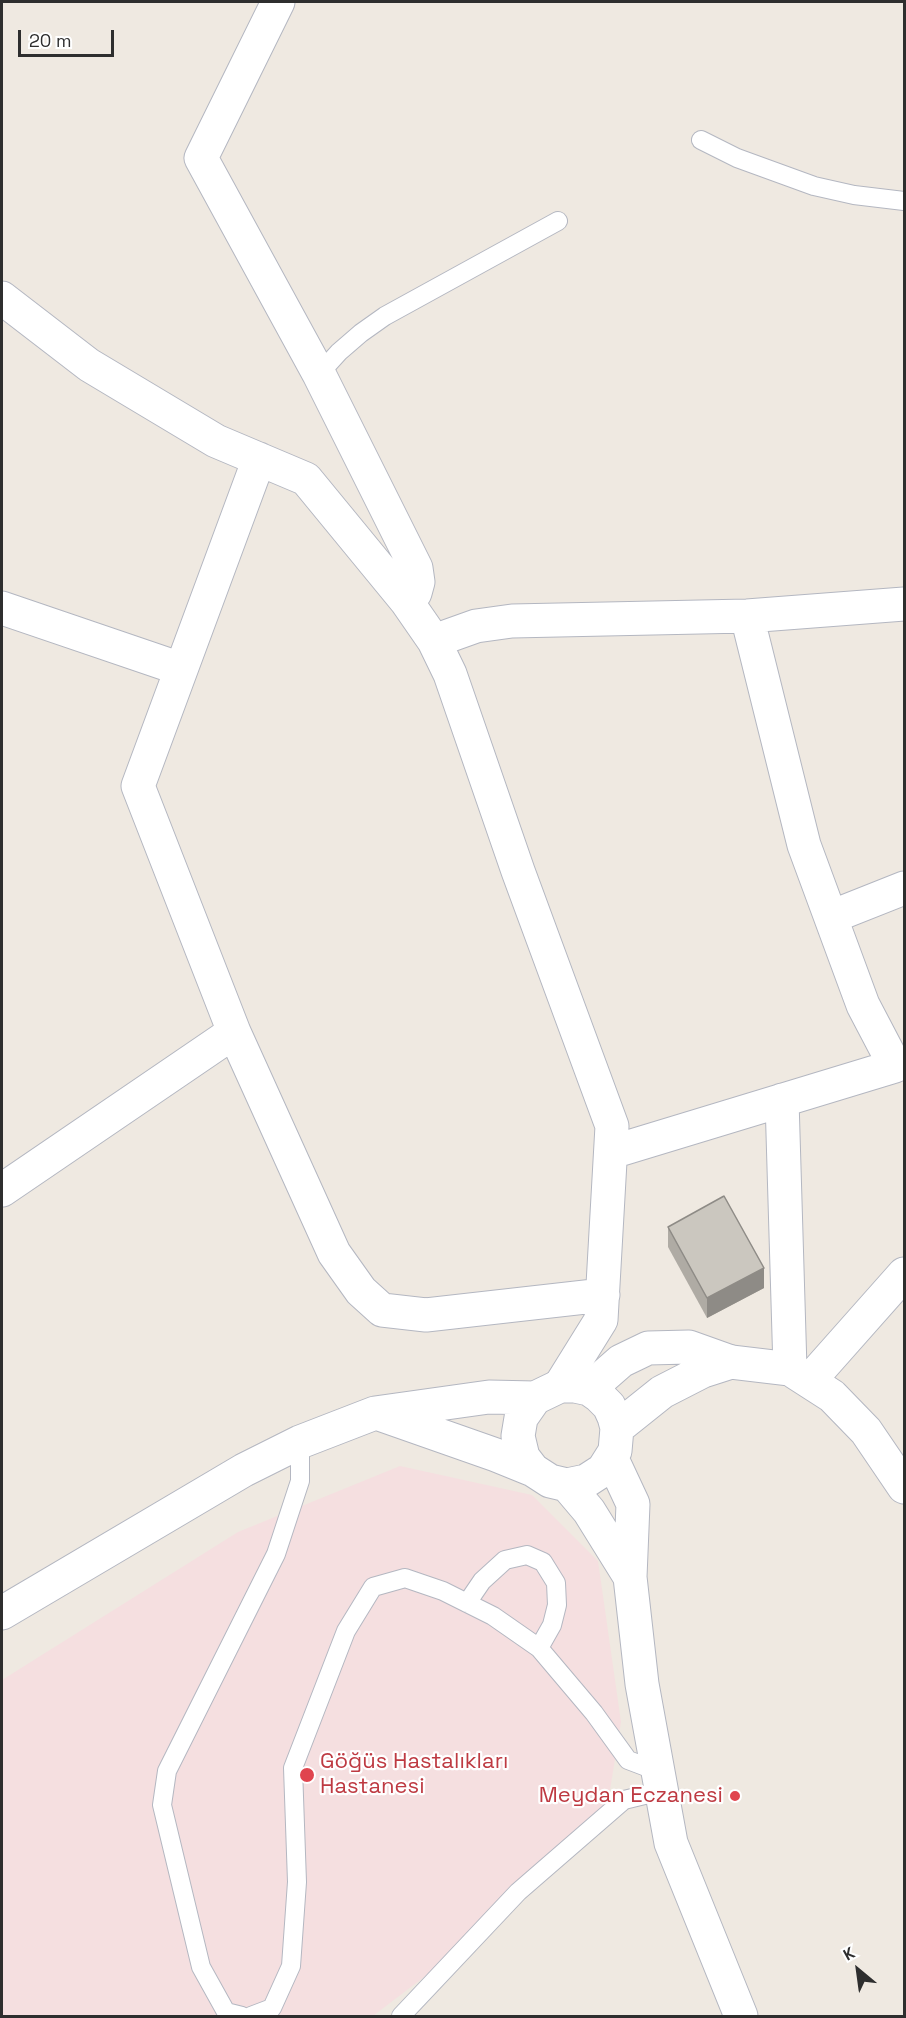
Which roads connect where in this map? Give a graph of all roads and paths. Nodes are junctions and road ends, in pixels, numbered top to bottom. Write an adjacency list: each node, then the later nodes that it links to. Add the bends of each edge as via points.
1 (278, 2): 6 (street, via 201,158)
2 (701, 140): 3 (lane, via 737,158 814,186)
3 (904, 201)
4 (558, 221): 6 (lane, via 385,316 339,352)
5 (2, 298): 7 (street, via 89,365 216,441)
6 (320, 374): 8 (street, via 416,568 415,594)
7 (259, 459): 8 (street, via 306,479); 13 (street)
8 (407, 603): 12 (street)
9 (904, 604): 11 (street)
10 (2, 608): 13 (street)
11 (747, 616): 12 (street, via 512,621 476,626); 15 (street, via 804,845)
12 (434, 641): 19 (street, via 450,674 612,1126)
13 (181, 669): 16 (street, via 138,786)
14 (904, 888): 15 (street)
15 (831, 917): 17 (street, via 863,1005 896,1066)
16 (234, 1032): 20 (street); 22 (street, via 334,1253 361,1291 382,1310 426,1315)
17 (897, 1075): 18 (street)
18 (782, 1100): 19 (street); 24 (street)
19 (612, 1152): 22 (street)
20 (2, 1190)
21 (904, 1274): 24 (street)
22 (603, 1295): 25 (street, via 601,1320)
23 (731, 1362): 24 (street); 25 (street, via 688,1347 648,1348); 28 (street, via 662,1392)
24 (800, 1374): 31 (street, via 832,1396 866,1431)
25 (561, 1391): 26 (street); 28 (street, via 599,1396 609,1406); 29 (street, via 521,1418 518,1436 523,1457)
26 (375, 1413): 27 (street); 29 (street)
27 (300, 1442): 34 (street, via 176,1509); 37 (lane, via 300,1481 276,1554 167,1771 162,1805 201,1967 226,2012)
28 (614, 1443): 30 (street, via 603,1470 586,1481); 32 (street, via 633,1504)
29 (533, 1470): 30 (street, via 550,1481)
30 (567, 1485): 32 (street, via 589,1511)
31 (904, 1486)
32 (630, 1577): 36 (street, via 642,1684)
33 (467, 1603): 35 (lane); 35 (lane, via 505,1560 527,1555 543,1562 556,1583 557,1605 552,1625); 38 (lane, via 405,1578 374,1587 346,1631 292,1768 297,1882 291,1966 272,2008)
34 (2, 1613)
35 (539, 1648): 36 (lane, via 628,1760)
36 (659, 1781): 39 (lane, via 624,1800 518,1892); 40 (street, via 671,1843)
37 (242, 2016)
38 (251, 2016)
39 (401, 2016)
40 (741, 2016)

